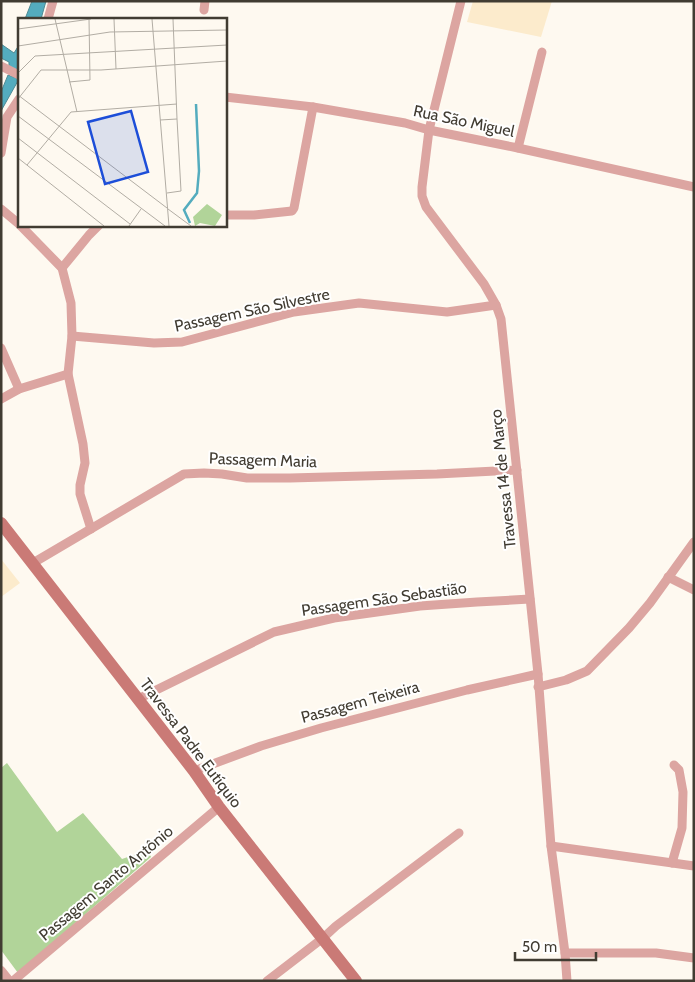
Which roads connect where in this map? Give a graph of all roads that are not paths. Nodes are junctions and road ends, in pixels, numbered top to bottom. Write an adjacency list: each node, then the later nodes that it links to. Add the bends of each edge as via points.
1 (53, 1): 3 (street)
2 (461, 1): 10 (street, Travessa 14 de Março)
3 (48, 18)
4 (542, 52): 11 (street)
5 (1, 66): 6 (street)
6 (14, 73)
7 (226, 97): 9 (street, Rua São Miguel)
8 (18, 100): 12 (street, via 7,117)
9 (313, 107): 10 (street, Rua São Miguel); 15 (street, via 292,211)
10 (429, 130): 11 (street, Rua São Miguel); 20 (street, Travessa 14 de Março, via 422,187 426,207)
11 (518, 148): 13 (street, Rua São Miguel)
12 (1, 153)
13 (694, 187)
14 (1, 209): 16 (street)
15 (226, 215)
16 (18, 224)
17 (20, 226): 19 (street)
18 (98, 226): 19 (street)
19 (62, 268): 21 (street, via 71,303)
20 (496, 305): 21 (street, Passagem São Silvestre, via 447,312 359,303 294,312 182,342 154,344); 26 (street, Travessa 14 de Março, via 504,336)
21 (72, 336): 23 (street)
22 (1, 348): 24 (street)
23 (68, 374): 24 (street); 28 (street, via 84,453 80,494)
24 (19, 389): 25 (street)
25 (1, 399)
26 (517, 470): 28 (street, Passagem Maria, via 290,478 184,474); 33 (street, Travessa 14 de Março)
27 (1, 523): 30 (main road, Travessa Padre Eutíquio)
28 (91, 528): 30 (street, Passagem Maria)
29 (694, 542): 31 (street)
30 (33, 564): 36 (main road, Travessa Padre Eutíquio)
31 (668, 577): 32 (street); 35 (street, via 629,628 587,671)
32 (694, 590)
33 (530, 599): 34 (street, Travessa 14 de Março); 36 (street, Passagem São Sebastião, via 420,606 334,618 274,632)
34 (538, 674): 35 (street, Travessa 14 de Março); 38 (street, Passagem Teixeira, via 321,728)
35 (538, 687): 41 (street, Travessa 14 de Março)
36 (138, 699): 38 (main road, Travessa Padre Eutíquio)
37 (674, 765): 42 (street, via 679,770 683,792 682,828)
38 (194, 771): 39 (main road, Travessa Padre Eutíquio)
39 (219, 807): 44 (main road, Travessa Padre Eutíquio); 49 (street, Passagem Santo Antônio)
40 (459, 833): 44 (street)
41 (551, 846): 42 (street); 45 (street, Travessa 14 de Março)
42 (672, 863): 43 (street)
43 (694, 866)
44 (322, 938): 50 (street); 51 (main road, Travessa Padre Eutíquio)
45 (565, 953): 46 (street, via 656,953); 52 (street, Travessa 14 de Março)
46 (694, 958)
47 (1, 971): 48 (street)
48 (9, 981)
49 (13, 981)
50 (267, 981)
51 (356, 981)
52 (567, 981)

